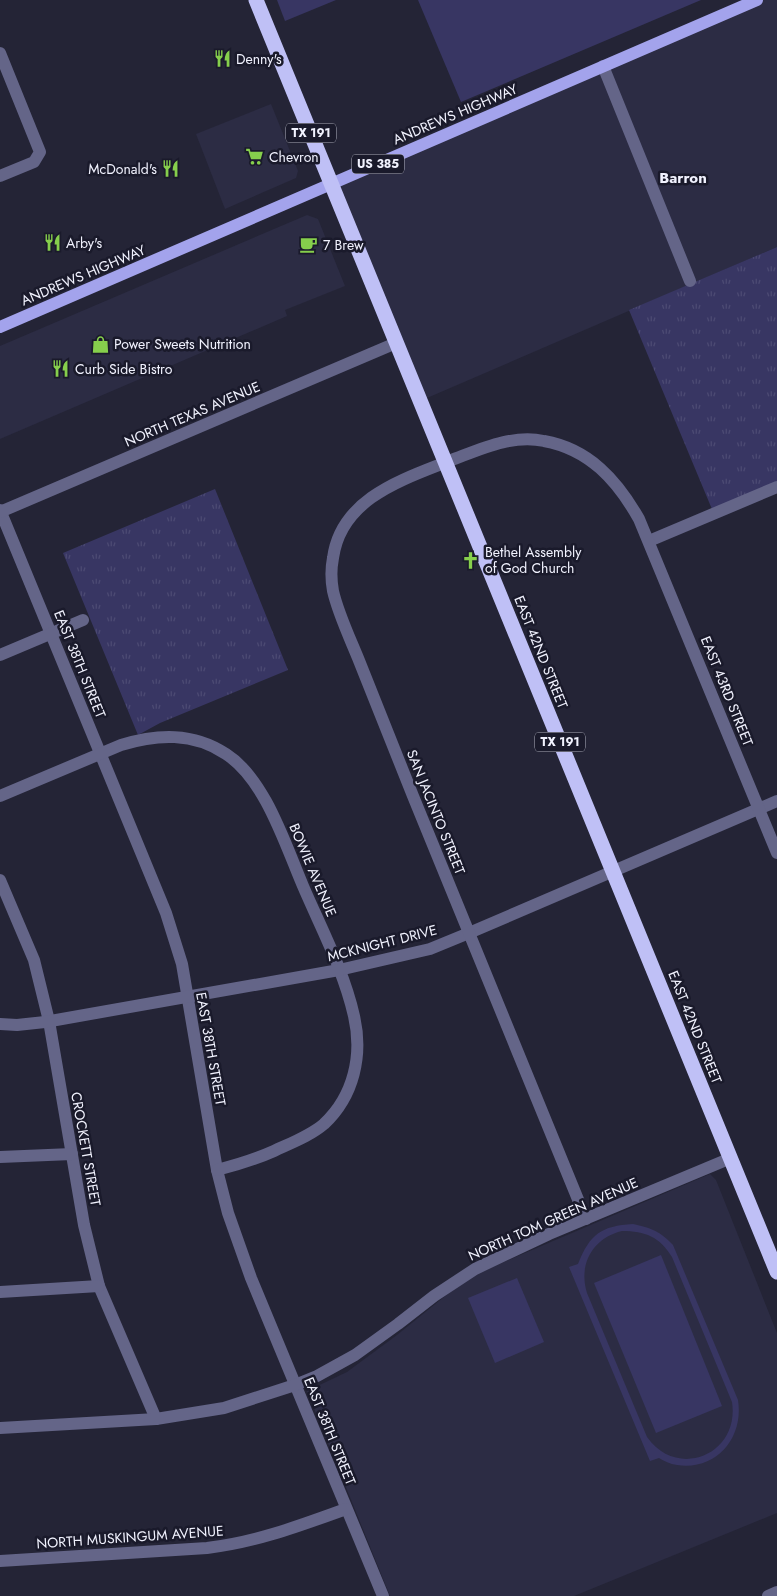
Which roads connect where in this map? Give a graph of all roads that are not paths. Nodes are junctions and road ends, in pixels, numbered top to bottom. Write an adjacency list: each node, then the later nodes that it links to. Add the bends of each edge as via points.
1 (256, 0): 6 (highway, TX 191)
2 (757, 0): 4 (main road, ANDREWS HIGHWAY / US 385)
3 (0, 53): 5 (street, via 40,152 34,162)
4 (603, 66): 6 (main road, ANDREWS HIGHWAY / US 385); 7 (street)
5 (0, 176)
6 (332, 184): 8 (main road, ANDREWS HIGHWAY / US 385); 9 (highway, EAST 42ND STREET / TX 191)
7 (690, 281)
8 (0, 327)
9 (396, 343): 10 (highway, EAST 42ND STREET / TX 191); 12 (street, NORTH TEXAS AVENUE)
10 (446, 463): 13 (street, SAN JACINTO STREET, via 505,442 530,439 556,444 591,461 616,482); 22 (highway, EAST 42ND STREET / TX 191); 24 (street, SAN JACINTO STREET, via 377,493 353,512 334,550 332,582 357,657)
11 (777, 488): 13 (street)
12 (0, 511): 15 (street, EAST 38TH STREET)
13 (649, 541): 20 (street, EAST 43RD STREET)
14 (83, 620): 15 (street)
15 (51, 633): 16 (street); 17 (street, EAST 38TH STREET)
16 (0, 654)
17 (100, 753): 18 (street, BOWIE AVENUE); 25 (street, BOWIE AVENUE, via 137,740 164,736 188,738 212,746 241,766 267,804); 26 (street, EAST 38TH STREET, via 166,913 182,964)
18 (0, 796)
19 (777, 801): 20 (street, MCKNIGHT DRIVE)
20 (759, 809): 21 (street, EAST 43RD STREET); 22 (street, MCKNIGHT DRIVE)
21 (777, 853)
22 (613, 871): 24 (street, MCKNIGHT DRIVE); 31 (highway, EAST 42ND STREET / TX 191)
23 (0, 880): 27 (street, CROCKETT STREET, via 34,960)
24 (469, 933): 25 (street, MCKNIGHT DRIVE, via 430,949); 33 (street, SAN JACINTO STREET)
25 (339, 970): 26 (street, MCKNIGHT DRIVE); 32 (street, BOWIE AVENUE, via 354,1016 358,1045 356,1070 343,1100 334,1113 312,1132 259,1157)
26 (187, 997): 27 (street, MCKNIGHT DRIVE); 32 (street, EAST 38TH STREET)
27 (49, 1021): 28 (street, MCKNIGHT DRIVE); 29 (street, CROCKETT STREET)
28 (0, 1024)
29 (72, 1154): 30 (street); 35 (street, CROCKETT STREET)
30 (0, 1157)
31 (731, 1158): 33 (street, NORTH TOM GREEN AVENUE); 34 (highway, EAST 42ND STREET / TX 191)
32 (217, 1170): 37 (street, EAST 38TH STREET, via 240,1248)
33 (586, 1219): 37 (street, NORTH TOM GREEN AVENUE, via 475,1270 355,1355)
34 (777, 1272)
35 (99, 1286): 36 (street); 38 (street, CROCKETT STREET)
36 (0, 1292)
37 (295, 1385): 38 (street, NORTH TOM GREEN AVENUE, via 224,1408); 40 (street, EAST 38TH STREET)
38 (156, 1419): 39 (street, NORTH TOM GREEN AVENUE)
39 (0, 1428)
40 (346, 1508): 41 (street, NORTH MUSKINGUM AVENUE, via 236,1545); 43 (street, EAST 38TH STREET)
41 (0, 1561)
42 (777, 1592): 44 (street)
43 (383, 1596)
44 (768, 1596)

